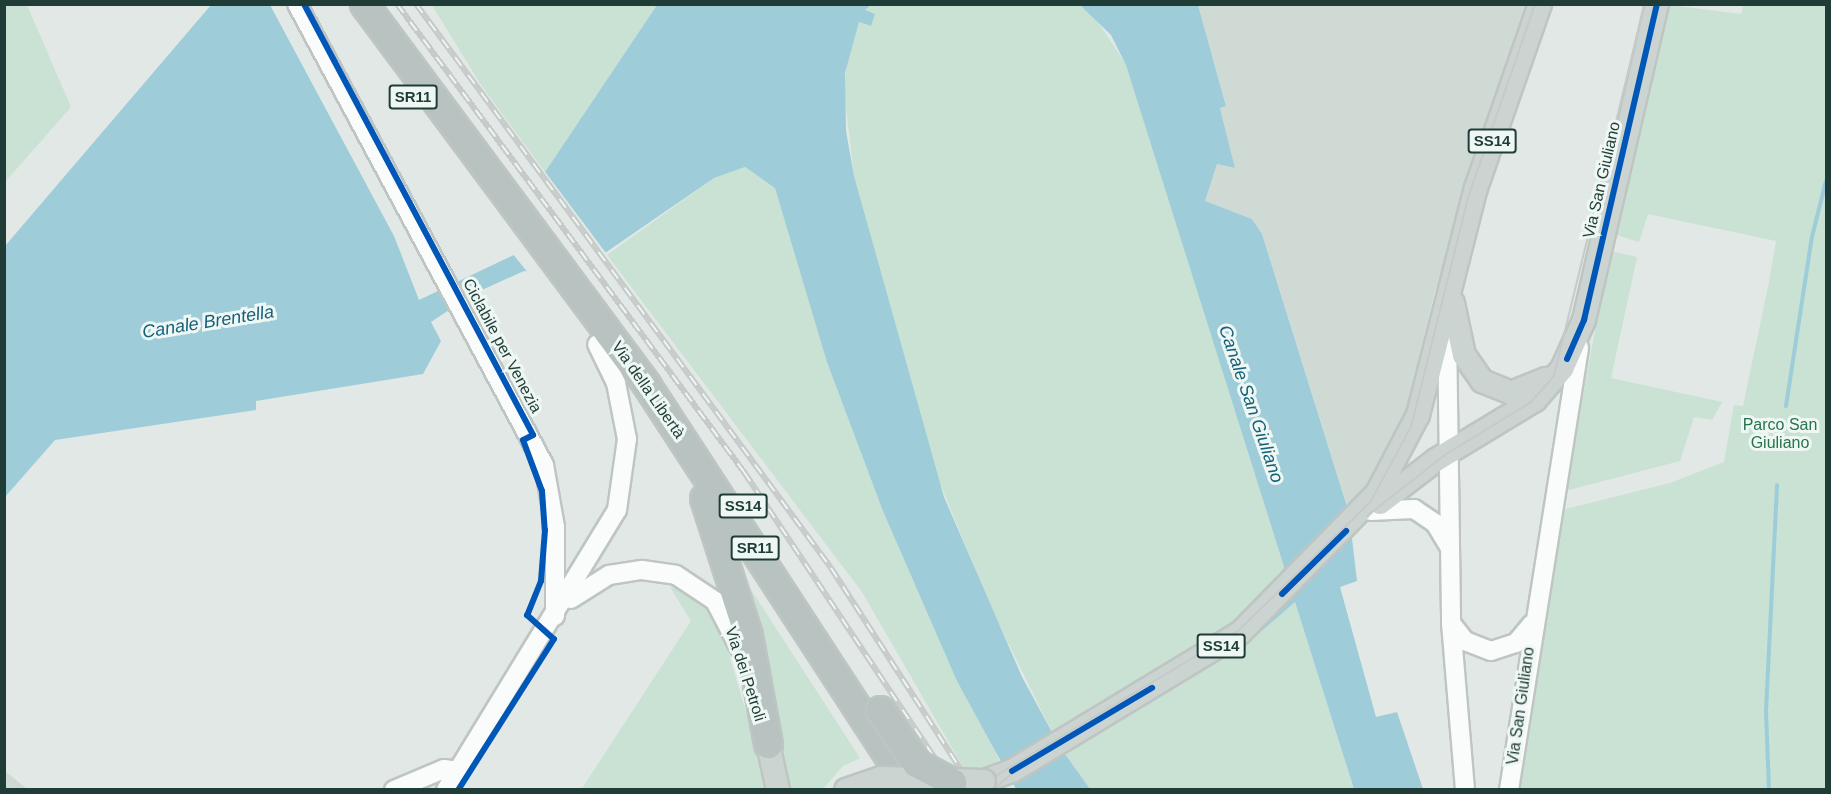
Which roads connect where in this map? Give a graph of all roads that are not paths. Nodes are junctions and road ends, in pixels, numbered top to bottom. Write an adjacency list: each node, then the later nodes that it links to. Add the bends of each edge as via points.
1 (297, 4): 18 (street, via 470,323 549,484)
2 (345, 4): 6 (highway, Via della Libertà / SR11)
3 (364, 4): 6 (highway, Via della Libertà / SR11)
4 (1540, 4): 7 (main road, SS14, via 1476,188)
5 (1657, 4): 9 (main road, Via San Giuliano / SS14)
6 (488, 185): 8 (highway, Via della Libertà / SR11)
7 (1451, 289): 11 (main road, SS14, via 1460,345 1471,369 1489,386 1511,393 1527,390); 12 (street); 14 (main road, SS14, via 1408,441)
8 (586, 316): 10 (highway, Via della Libertà / SR11); 24 (highway, SS14, bridge, via 712,463 916,763); 30 (highway, Via della Libertà / SR11, via 774,575)
9 (1584, 320): 11 (main road, Via San Giuliano / SS14); 20 (street, Via San Giuliano)
10 (597, 344): 13 (highway, Via della Libertà / SR11); 16 (street, Via dei Petroli, via 620,397 627,464 617,510)
11 (1567, 359): 12 (main road, Via San Giuliano / SS14, via 1540,396)
12 (1448, 453): 14 (main road, Via San Giuliano / SS14); 15 (street)
13 (704, 498): 21 (highway, SS14, via 746,624); 29 (highway, Via della Libertà / SR11)
14 (1355, 522): 15 (street, via 1398,506 1420,512 1440,528); 23 (main road, SS14, via 1228,642)
15 (1449, 552): 19 (street)
16 (587, 563): 17 (street); 18 (street, Via dei Petroli)
17 (600, 579): 18 (street, Via dei Petroli); 21 (street, Via dei Petroli, via 659,571 691,580 715,601 734,632)
18 (558, 612): 22 (street, Via dei Petroli)
19 (1451, 623): 20 (street, Via San Giuliano, via 1459,637 1491,651 1516,643); 32 (street)
20 (1533, 623): 33 (street, Via San Giuliano)
21 (768, 744): 27 (main road, SS14)
22 (458, 771): 25 (street, via 444,769); 26 (street, Via dei Petroli)
23 (1012, 771): 24 (main road, SS14, bridge, via 984,781); 31 (main road, SS14)
24 (952, 782): 28 (main road, SS14, bridge, via 881,778)
25 (394, 789)
26 (446, 789)
27 (778, 789)
28 (846, 789)
29 (892, 789)
30 (911, 789)
31 (992, 789)
32 (1465, 789)
33 (1509, 789)

